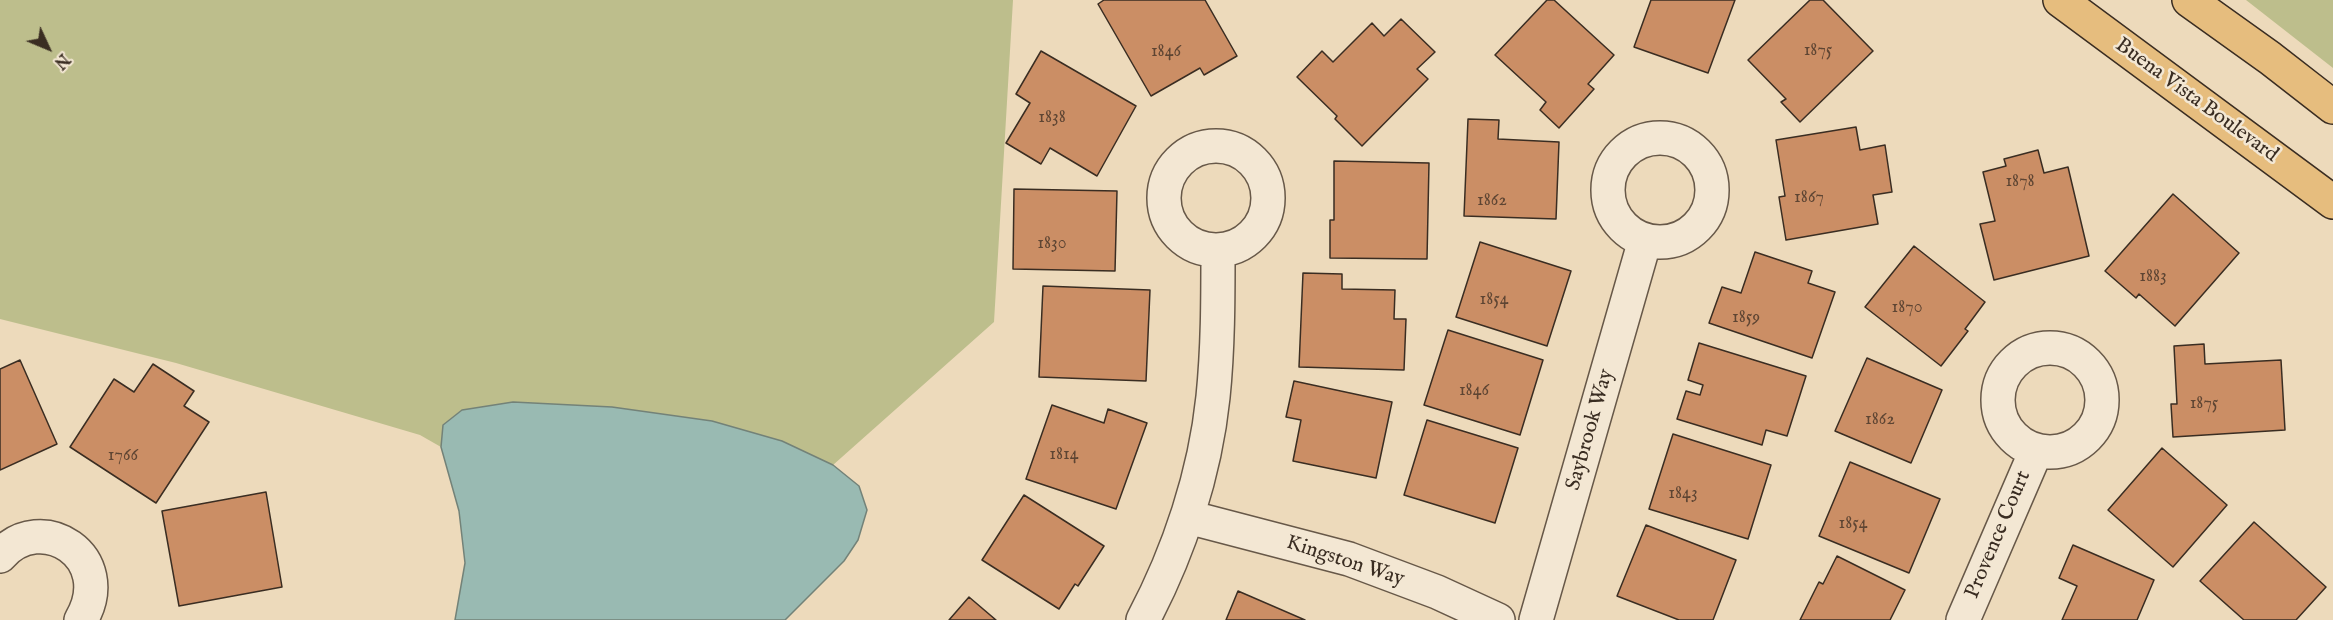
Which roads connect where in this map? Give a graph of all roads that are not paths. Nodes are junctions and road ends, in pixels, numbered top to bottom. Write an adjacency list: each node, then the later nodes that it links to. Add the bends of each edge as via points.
1 (2060, 0): 4 (main road, Buena Vista Boulevard)
2 (2188, 0): 3 (main road)
3 (2333, 107)
4 (2333, 202)
5 (1645, 240): 13 (street, Saybrook Way)
6 (1218, 250): 8 (street, via 1213,399)
7 (2036, 450): 14 (street, Provence Court)
8 (1188, 517): 11 (street); 12 (street, Kingston Way, via 1349,559)
9 (0, 556): 10 (street, via 7,547 23,539 57,539 72,547 90,574 92,591)
10 (81, 620)
11 (1143, 620)
12 (1498, 620)
13 (1536, 620)
14 (1963, 620)

